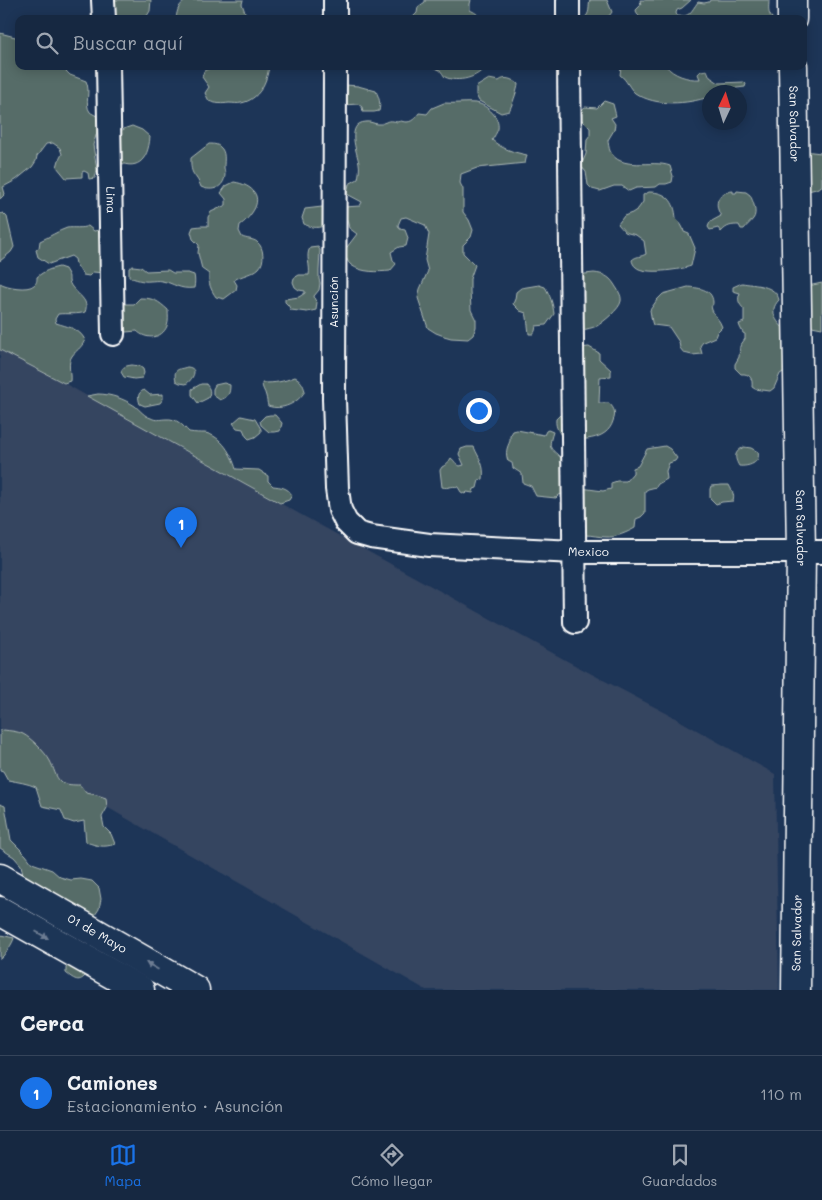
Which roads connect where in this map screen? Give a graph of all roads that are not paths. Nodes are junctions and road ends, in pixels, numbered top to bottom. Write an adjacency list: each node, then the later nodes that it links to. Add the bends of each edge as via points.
1 (103, 0): 5 (street)
2 (334, 0): 6 (street)
3 (568, 0): 7 (street)
4 (792, 0): 8 (street)
5 (104, 15)
6 (335, 15)
7 (568, 15)
8 (792, 15)
9 (108, 70): 13 (street, Lima)
10 (335, 70): 14 (street, Asunción, via 334,399 337,489 340,510)
11 (569, 70): 15 (street)
12 (793, 70): 16 (street, San Salvador)
13 (113, 334)
14 (357, 533): 15 (street, Mexico, via 428,545)
15 (574, 552): 16 (street, Mexico); 17 (street)
16 (812, 552): 22 (street, San Salvador)
17 (575, 622)
18 (9, 883): 19 (street); 21 (street, 01 de Mayo, one-way to 18)
19 (0, 912): 20 (street, one-way to 20)
20 (140, 990)
21 (194, 990)
22 (796, 990)

